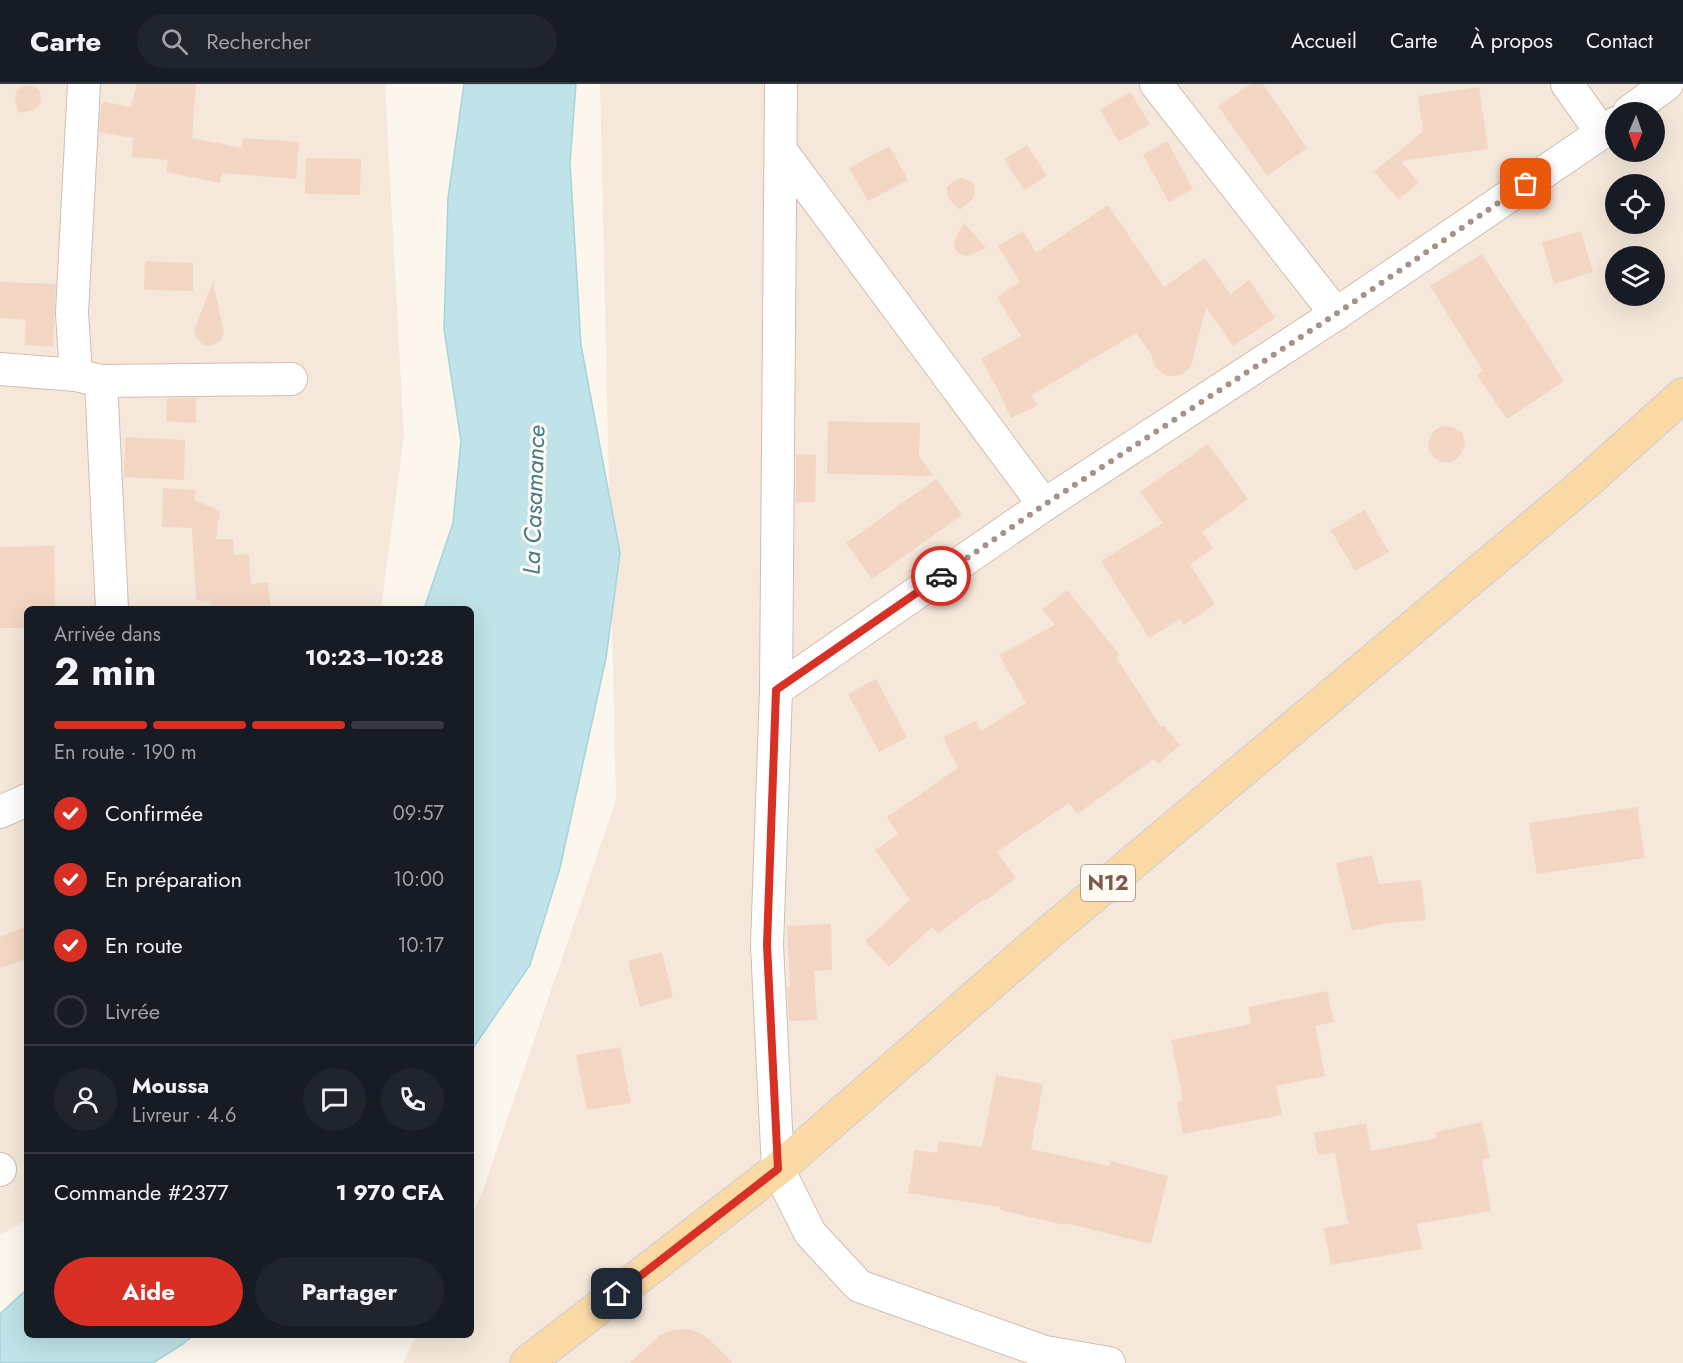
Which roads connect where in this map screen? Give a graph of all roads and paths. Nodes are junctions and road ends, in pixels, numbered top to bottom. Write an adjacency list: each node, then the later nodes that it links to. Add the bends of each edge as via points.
1 (84, 84): 12 (street, via 72,314)
2 (781, 84): 9 (street)
3 (1156, 84): 10 (street)
4 (1567, 84): 7 (street)
5 (1667, 84): 6 (street)
6 (1643, 102)
7 (1605, 124)
8 (1605, 131): 10 (street)
9 (782, 152): 15 (street); 17 (street)
10 (1336, 314): 15 (street)
11 (0, 369): 12 (street)
12 (88, 378): 13 (street); 16 (street)
13 (291, 379)
14 (1683, 395): 20 (main road, N12, via 1585,483 1045,936)
15 (1044, 505): 17 (street)
16 (112, 606)
17 (776, 690): 20 (street, via 767,945)
18 (24, 801): 19 (street)
19 (0, 812)
20 (778, 1169): 21 (main road, N12); 22 (street, via 810,1233 859,1286 1046,1352)
21 (527, 1363)
22 (1109, 1363)

